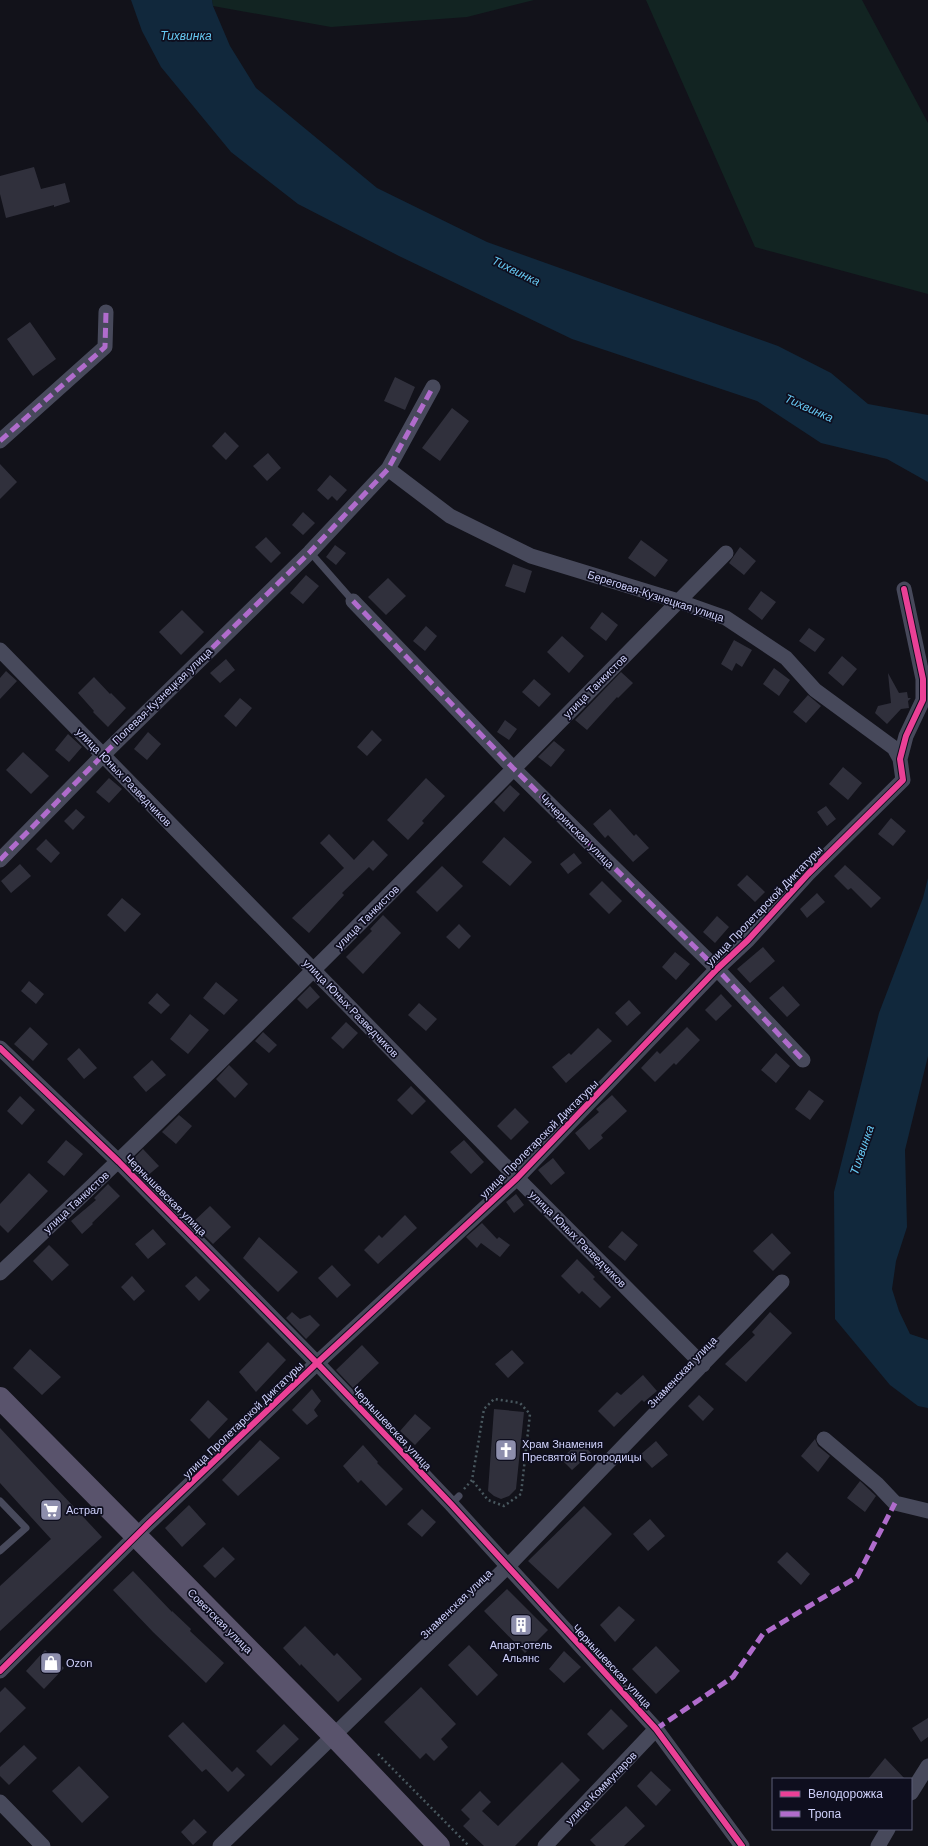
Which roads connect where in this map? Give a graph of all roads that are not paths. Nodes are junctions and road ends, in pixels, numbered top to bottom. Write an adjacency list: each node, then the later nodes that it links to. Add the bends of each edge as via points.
1 (106, 312): 3 (street, via 105,347)
2 (433, 387): 4 (street, Полевая-Кузнецкая улица)
3 (0, 441)
4 (388, 469): 5 (street, Полевая-Кузнецкая улица); 9 (street, Береговая-Кузнецкая улица, via 450,516 531,556)
5 (310, 552): 8 (lane); 11 (street, Полевая-Кузнецкая улица)
6 (726, 552): 9 (street, улица Танкистов)
7 (904, 589): 12 (street, улица Пролетарской Диктатуры, via 923,679 923,700 906,736)
8 (353, 601): 13 (street, Чичеринская улица)
9 (678, 601): 12 (street, Береговая-Кузнецкая улица, via 726,618 786,658 815,690 894,748); 13 (street, улица Танкистов)
10 (0, 650): 11 (street, улица Юных Разведчиков)
11 (103, 755): 14 (street, Полевая-Кузнецкая улица); 16 (street, улица Юных Разведчиков)
12 (900, 759): 15 (street, улица Пролетарской Диктатуры, via 903,780)
13 (513, 768): 15 (street, Чичеринская улица); 16 (street, улица Танкистов)
14 (0, 860)
15 (717, 969): 18 (street, Чичеринская улица); 20 (street, улица Пролетарской Диктатуры)
16 (314, 970): 19 (street, улица Танкистов); 20 (street, улица Юных Разведчиков)
17 (0, 1048): 19 (street, Чернышевская улица)
18 (803, 1060)
19 (119, 1162): 21 (street, улица Танкистов); 23 (street, Чернышевская улица)
20 (517, 1178): 23 (street, улица Пролетарской Диктатуры); 24 (street, улица Юных Разведчиков)
21 (0, 1273)
22 (782, 1282): 24 (street, Знаменская улица)
23 (317, 1362): 29 (street, улица Пролетарской Диктатуры); 31 (street, Чернышевская улица, via 455,1500)
24 (702, 1365): 31 (street, Знаменская улица)
25 (2, 1403): 29 (main road, Советская улица)
26 (824, 1439): 28 (street, via 877,1484 895,1504)
27 (0, 1501): 30 (lane, via 26,1528)
28 (928, 1511)
29 (136, 1536): 32 (street, улица Пролетарской Диктатуры); 34 (main road, Советская улица)
30 (0, 1551)
31 (507, 1567): 33 (street, Чернышевская улица); 34 (street, Знаменская улица)
32 (0, 1671)
33 (656, 1729): 42 (street, улица Коммунаров); 43 (street, Чернышевская улица)
34 (334, 1736): 40 (street, Знаменская улица); 41 (main road, Советская улица)
35 (928, 1766): 36 (street)
36 (912, 1791)
37 (0, 1802): 39 (street)
38 (887, 1830): 44 (street)
39 (43, 1846)
40 (220, 1846)
41 (439, 1846)
42 (545, 1846)
43 (742, 1846)
44 (878, 1846)

